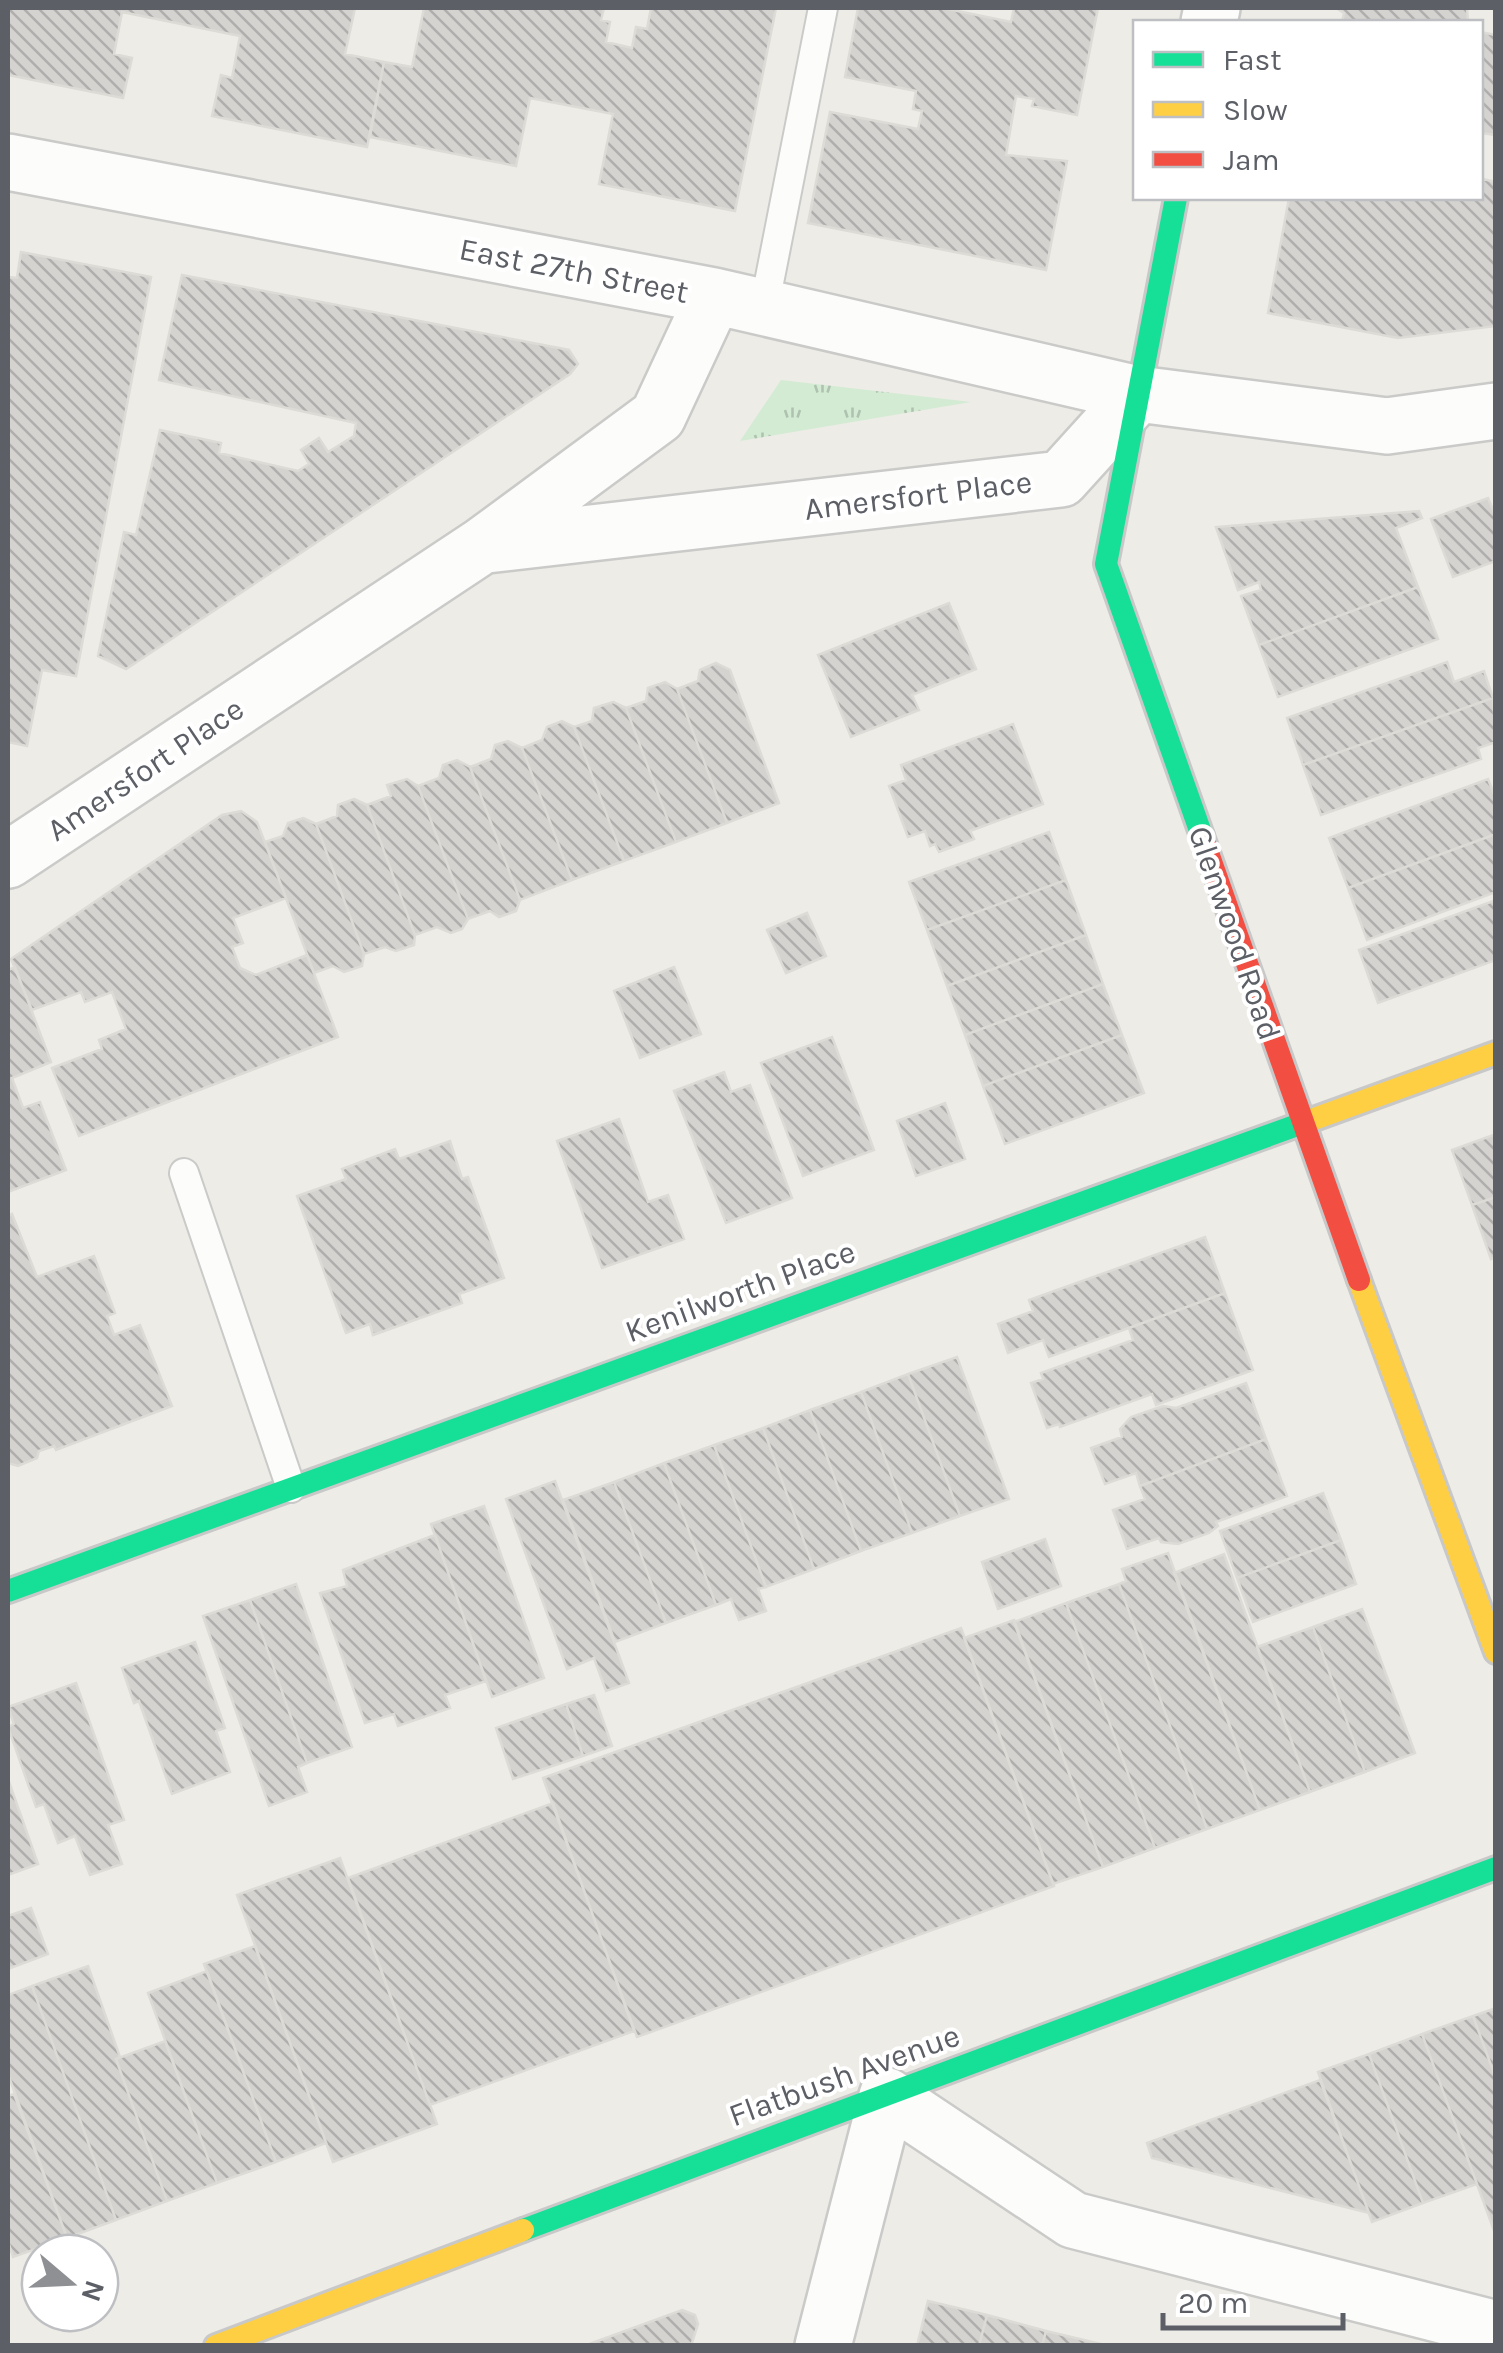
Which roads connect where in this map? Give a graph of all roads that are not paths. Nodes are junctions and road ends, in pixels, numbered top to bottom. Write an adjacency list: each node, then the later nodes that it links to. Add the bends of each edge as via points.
1 (824, 8): 4 (lane)
2 (8, 162): 4 (street, East 27th Street)
3 (1176, 200): 5 (street, Glenwood Road)
4 (739, 302): 5 (street, East 27th Street); 7 (street, Amersfort Place, via 658,416)
5 (1138, 394): 6 (street, via 1387,426); 7 (street, Amersfort Place, via 1061,478); 10 (street, Glenwood Road, via 1106,564)
6 (1496, 412)
7 (483, 546): 8 (street, Amersfort Place)
8 (8, 860)
9 (1496, 1052): 10 (street, Kenilworth Place)
10 (1302, 1123): 12 (street, Kenilworth Place); 14 (street, Glenwood Road)
11 (184, 1174): 12 (lane)
12 (291, 1488): 13 (street, Kenilworth Place)
13 (8, 1591)
14 (1496, 1652)
15 (1496, 1868): 16 (street, Flatbush Avenue)
16 (887, 2096): 17 (street, via 1072,2220); 18 (street, Flatbush Avenue); 19 (street)
17 (1496, 2329)
18 (216, 2346)
19 (822, 2346)

